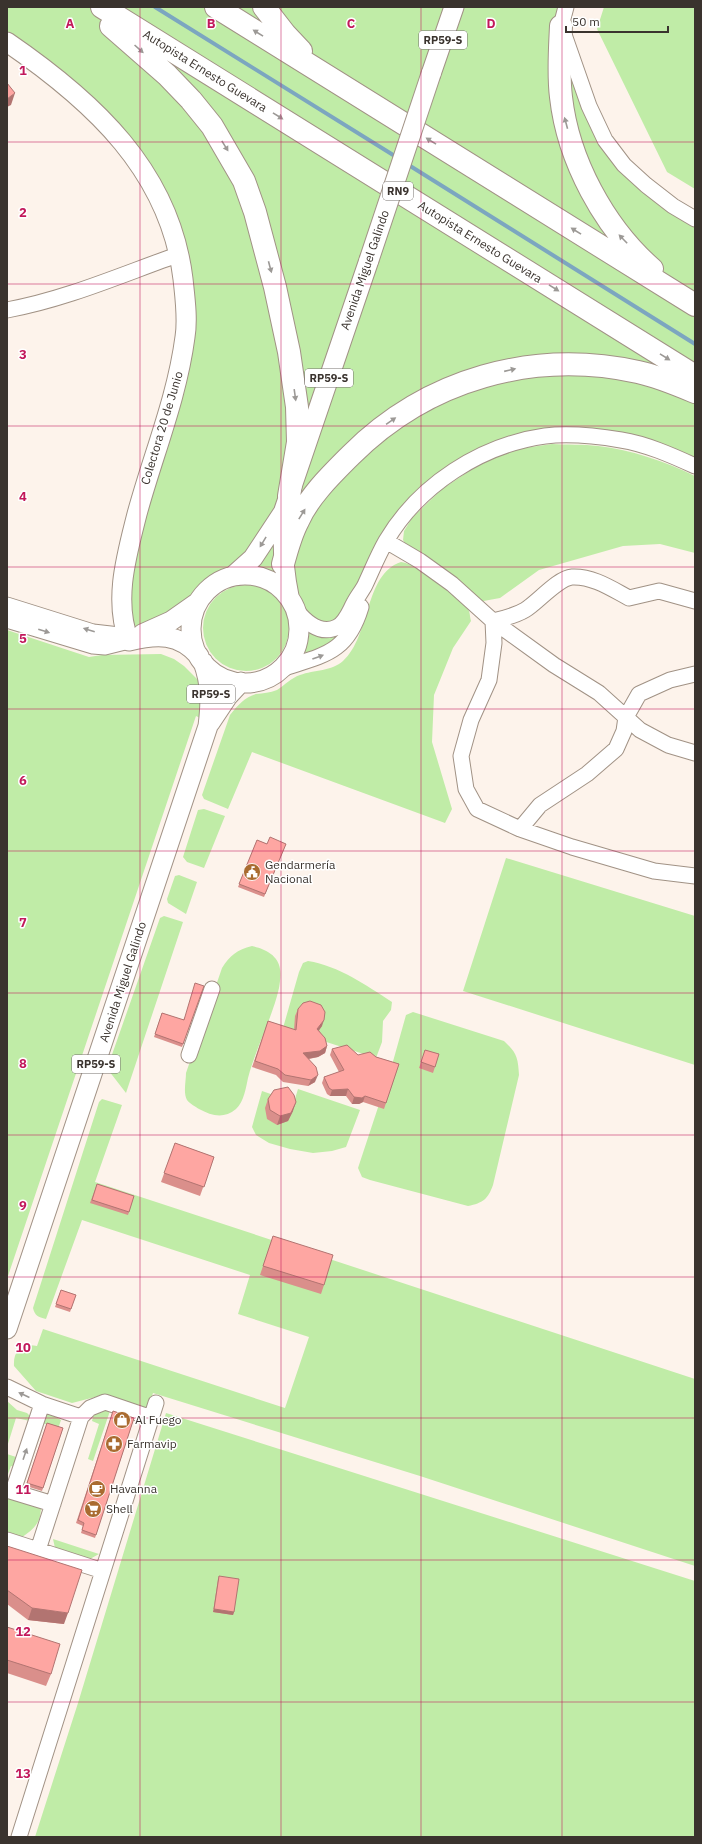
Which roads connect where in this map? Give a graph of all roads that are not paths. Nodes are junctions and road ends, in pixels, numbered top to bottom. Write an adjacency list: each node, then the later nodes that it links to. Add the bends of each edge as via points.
1 (87, 7): 16 (highway, one-way to 16, via 156,65 191,100 212,126 244,181 275,287 295,391 298,442)
2 (102, 7): 13 (highway, Autopista Ernesto Guevara / RN9, one-way to 13)
3 (216, 7): 8 (highway, one-way to 3)
4 (264, 7): 8 (highway, via 285,34)
5 (454, 7): 16 (main road, Avenida Miguel Galindo / RP59-S, bridge)
6 (564, 17): 9 (street, via 589,106 605,140 624,166 673,206); 11 (highway, one-way to 6, via 639,256 614,230 598,204 574,150 561,97 559,74)
7 (7, 42): 10 (main road, Colectora 20 de Junio, via 38,63 78,97 130,150 161,201)
8 (326, 76): 11 (highway, one-way to 8)
9 (695, 219)
10 (180, 254): 12 (street, via 81,291 31,306); 27 (main road, Colectora 20 de Junio, via 186,334 180,370 149,470 124,572 122,616)
11 (694, 304)
12 (7, 310)
13 (695, 376)
14 (695, 392): 18 (highway, one-way to 14, via 298,519 334,472 388,422 449,388 526,366 569,364 639,372)
15 (695, 466): 17 (street, via 666,453 622,440 576,435 545,436 520,442 476,458 446,476 401,518)
16 (287, 503): 18 (main road, Avenida Miguel Galindo / RP59-S, via 282,536); 19 (main road, Avenida Miguel Galindo / RP59-S, one-way to 19, via 253,558)
17 (386, 541): 20 (street); 26 (street, via 420,560 452,584)
18 (283, 564): 23 (main road, Avenida Miguel Galindo / RP59-S)
19 (234, 575): 22 (main road, via 207,590); 23 (main road, via 249,574 264,578 278,585)
20 (365, 586): 23 (street, via 346,618 336,627 323,629 312,626); 29 (street, one-way to 20, via 332,651 347,638 361,608)
21 (695, 601): 26 (street, via 660,591 629,598 599,582 571,577 552,588 526,609 513,616)
22 (198, 602): 27 (main road, via 160,627); 28 (main road, via 191,629 193,643)
23 (292, 603): 29 (main road, via 299,622 299,635 296,648)
24 (8, 604): 27 (street, one-way to 24, via 93,632)
25 (7, 620): 27 (street, one-way to 27, via 93,646 105,647)
26 (493, 621): 32 (street, via 554,665 599,693); 35 (street, via 494,643 488,680 471,720 462,756 466,789 477,809)
27 (128, 639): 28 (main road, via 160,636 171,638 192,648)
28 (201, 659): 31 (main road, via 220,676); 33 (main road, Avenida Miguel Galindo / RP59-S, via 209,678 211,694)
29 (281, 669): 31 (main road, via 263,680)
30 (695, 674): 32 (street, via 670,680 639,694)
31 (241, 682): 33 (main road, Avenida Miguel Galindo / RP59-S)
32 (626, 717): 34 (street, via 640,730 668,745); 35 (street, via 616,749 587,774 540,805)
33 (208, 726): 39 (main road, Avenida Miguel Galindo / RP59-S)
34 (695, 753)
35 (520, 829): 36 (street, via 654,872)
36 (695, 876)
37 (212, 989): 38 (street)
38 (190, 1055)
39 (7, 1329)
40 (7, 1387): 42 (street, one-way to 40)
41 (156, 1403): 44 (street)
42 (42, 1404): 43 (street); 45 (street, one-way to 42)
43 (82, 1416): 44 (street, via 90,1408 106,1402); 46 (street)
44 (152, 1418): 49 (street)
45 (10, 1490): 46 (street)
46 (53, 1504): 48 (street)
47 (7, 1540): 48 (street)
48 (38, 1550): 49 (street)
49 (103, 1571): 50 (street)
50 (19, 1837)

